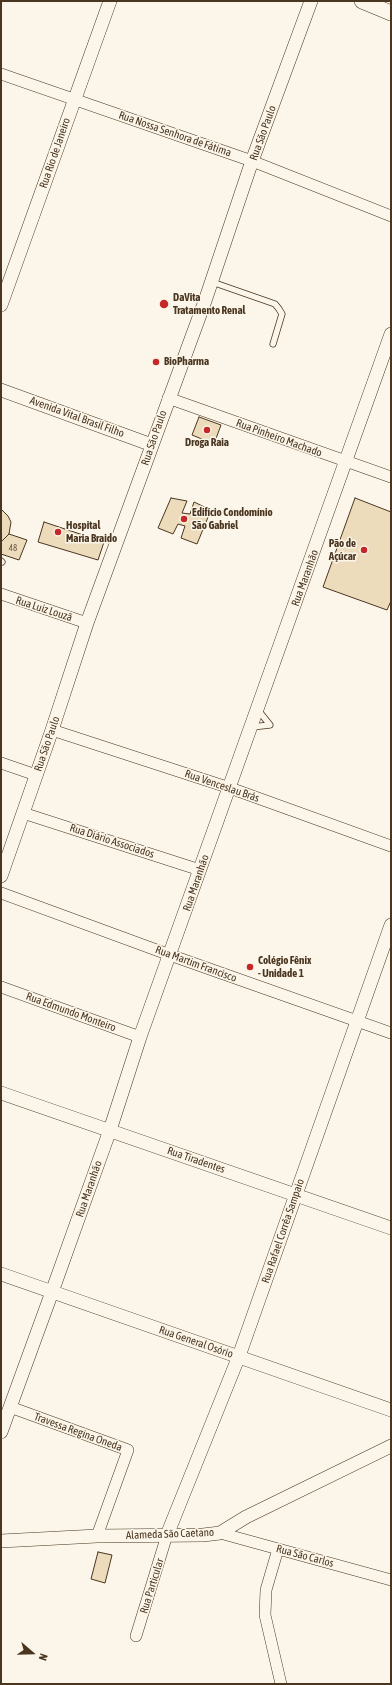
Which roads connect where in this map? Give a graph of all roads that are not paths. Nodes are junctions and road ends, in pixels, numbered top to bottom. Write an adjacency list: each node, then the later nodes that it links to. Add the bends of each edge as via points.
1 (110, 1): 6 (street, Rua Rio de Janeiro)
2 (310, 1): 7 (street, Rua São Paulo)
3 (362, 1): 4 (main road)
4 (391, 13)
5 (1, 74): 6 (street, Rua Nossa Senhora de Fátima)
6 (74, 99): 7 (street, Rua Nossa Senhora de Fátima); 10 (street, Rua Rio de Janeiro)
7 (252, 161): 8 (street, Rua Nossa Senhora de Fátima); 9 (street, Rua São Paulo)
8 (391, 216)
9 (212, 282): 12 (lane, via 275,304 282,314); 14 (street, Rua São Paulo)
10 (1, 305)
11 (391, 334): 16 (street, Rua Maranhão)
12 (273, 344)
13 (1, 390): 15 (street, Avenida Vital Brasil Filho)
14 (168, 398): 15 (street, Rua São Paulo); 16 (street, Rua Pinheiro Machado)
15 (152, 444): 19 (street, Rua São Paulo)
16 (347, 462): 17 (street, Rua Pinheiro Machado); 23 (street, Rua Maranhão)
17 (391, 477)
18 (1, 594): 19 (street, Rua Luiz Louzã)
19 (87, 623): 20 (street, Rua São Paulo)
20 (52, 730): 22 (street, Rua São Paulo); 23 (street, Rua Venceslau Brás)
21 (1, 763): 22 (street)
22 (36, 775): 24 (street, Rua São Paulo)
23 (230, 788): 25 (street, Rua Venceslau Brás); 26 (street, Rua Maranhão)
24 (23, 813): 26 (street, Rua Diário Associados); 27 (street, Rua São Paulo)
25 (391, 846)
26 (200, 870): 30 (street, Rua Maranhão)
27 (2, 872)
28 (1, 893): 30 (street, Rua Martim Francisco)
29 (391, 925): 32 (street, Rua Rafael Corrêa Sampaio)
30 (170, 956): 32 (street, Rua Martim Francisco); 34 (street, Rua Maranhão)
31 (1, 987): 34 (street, Rua Edmundo Monteiro)
32 (357, 1021): 33 (street, Rua Martim Francisco); 37 (street, Rua Rafael Corrêa Sampaio)
33 (391, 1033)
34 (140, 1037): 36 (street, Rua Maranhão)
35 (1, 1093): 36 (street, Rua Tiradentes)
36 (110, 1130): 37 (street, Rua Tiradentes); 40 (street, Rua Maranhão)
37 (296, 1194): 38 (street, Rua Tiradentes); 41 (street, Rua Rafael Corrêa Sampaio)
38 (391, 1228)
39 (1, 1274): 40 (street, Rua General Osório)
40 (52, 1292): 41 (street, Rua General Osório); 42 (street, Rua Maranhão)
41 (239, 1356): 43 (street, Rua General Osório); 47 (street, Rua Rafael Corrêa Sampaio)
42 (10, 1407): 44 (street, Rua Maranhão); 48 (street, Travessa Regina Oneda, via 128,1450)
43 (391, 1410)
44 (1, 1432)
45 (391, 1446): 46 (street, Alameda São Caetano)
46 (220, 1532): 47 (street, Alameda São Caetano, via 203,1535); 50 (street, Rua São Carlos)
47 (167, 1534): 48 (street, Alameda São Caetano); 52 (street, Rua Particular)
48 (98, 1536): 49 (street, Alameda São Caetano)
49 (1, 1541)
50 (278, 1549): 51 (street, Rua São Carlos); 53 (street, via 266,1590 264,1615)
51 (391, 1580)
52 (136, 1636)
53 (281, 1684)

